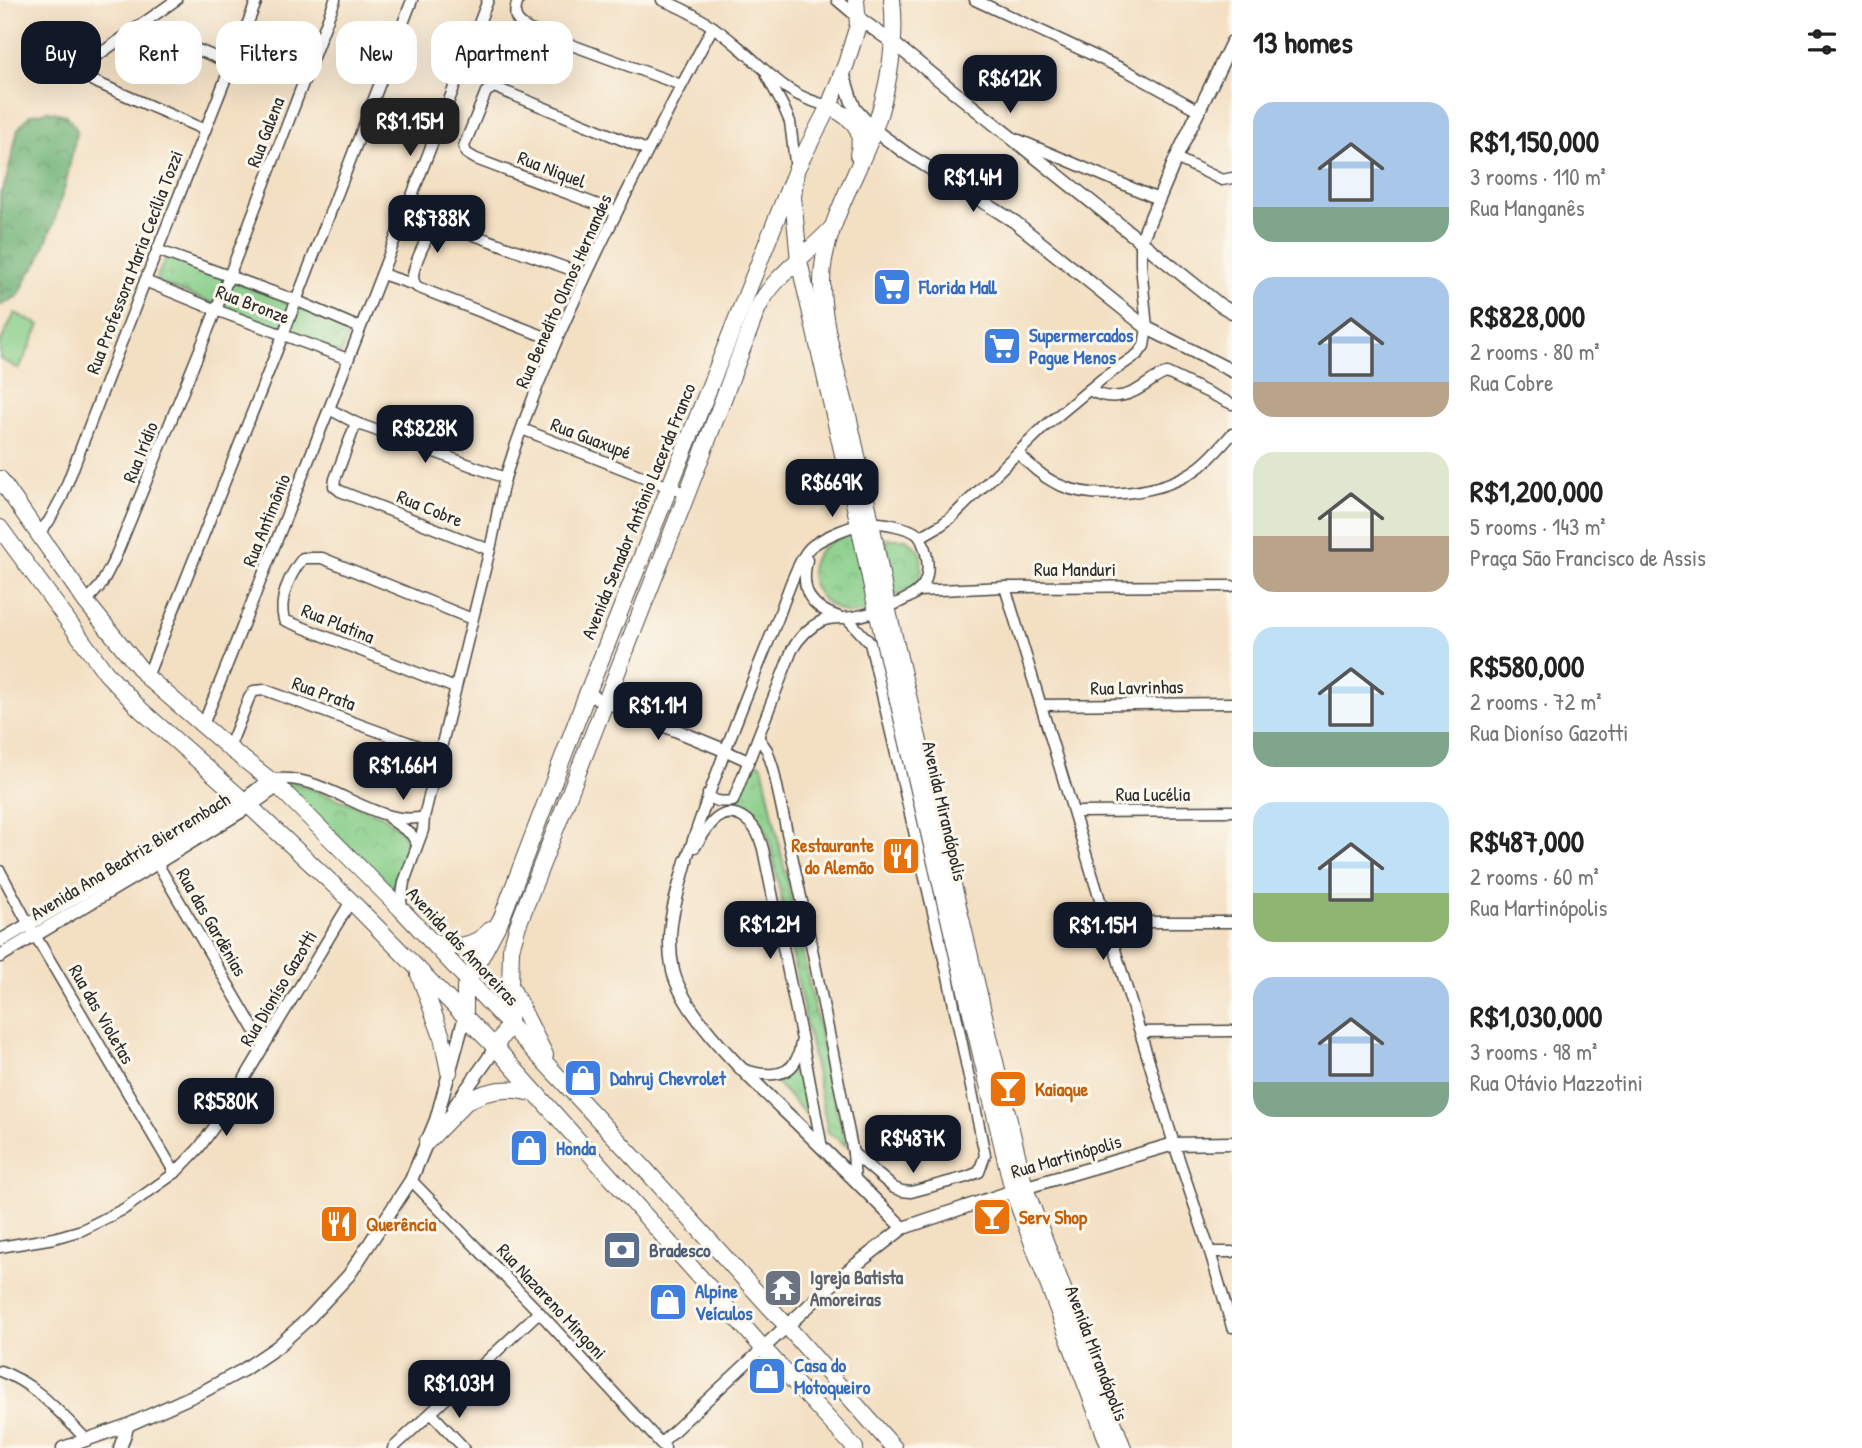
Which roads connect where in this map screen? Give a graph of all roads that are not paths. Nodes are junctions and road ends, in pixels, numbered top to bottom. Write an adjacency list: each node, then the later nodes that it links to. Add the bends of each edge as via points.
1 (176, 0): 13 (street)
2 (257, 0): 14 (street, Rua Professora Maria Cecília Tozzi)
3 (335, 0): 45 (street, Rua Galena)
4 (412, 0): 50 (street)
5 (488, 0): 43 (street, Rua Antimônio)
6 (518, 0): 22 (street, via 515,16 527,29)
7 (662, 0): 15 (street)
8 (837, 0): 12 (street)
9 (856, 0): 12 (main road, Avenida Senador Antônio Lacerda Franco)
10 (975, 0): 24 (street, via 1129,72)
11 (895, 5): 16 (main road)
12 (857, 17): 16 (street); 19 (main road, Avenida Senador Antônio Lacerda Franco)
13 (148, 21)
14 (249, 21)
15 (713, 27): 20 (street); 22 (street, Rua Benedito Olmos Hernandes)
16 (892, 42): 28 (main road); 29 (street)
17 (1232, 42): 24 (street)
18 (115, 44): 27 (street, via 89,62 86,72 90,78)
19 (845, 69): 23 (main road, Avenida Senador Antônio Lacerda Franco); 28 (street, via 855,109)
20 (764, 71): 23 (street, via 795,94); 32 (street, via 789,122)
21 (224, 84): 27 (street, Rua Professora Maria Cecília Tozzi)
22 (681, 85): 30 (street, Rua Benedito Olmos Hernandes)
23 (830, 106): 25 (main road); 26 (main road, Avenida Senador Antônio Lacerda Franco)
24 (1198, 110): 31 (street)
25 (848, 117): 26 (main road); 33 (main road, via 861,144)
26 (820, 123): 32 (main road, Avenida Senador Antônio Lacerda Franco)
27 (205, 130): 41 (street, Rua Professora Maria Cecília Tozzi)
28 (874, 130): 33 (main road); 54 (street, via 1014,222)
29 (1012, 137): 36 (street); 40 (street)
30 (648, 150): 37 (street, Rua Benedito Olmos Hernandes); 37 (street, Rua Niquel, via 494,87 486,92 464,146 467,153)
31 (1176, 158): 34 (street, via 1222,180); 36 (street)
32 (796, 170): 35 (main road, Avenida Mirandópolis); 68 (main road, Avenida Senador Antônio Lacerda Franco)
33 (854, 175): 38 (main road)
34 (1232, 178)
35 (793, 197): 39 (main road, via 803,230 814,240); 42 (main road, Avenida Mirandópolis)
36 (1158, 199): 40 (street)
37 (617, 212): 44 (street, Rua Benedito Olmos Hernandes)
38 (833, 226): 39 (main road, Avenida Senador Antônio Lacerda Franco); 70 (main road, Avenida Mirandópolis, via 824,259 824,309)
39 (822, 239): 42 (main road, Avenida Senador Antônio Lacerda Franco)
40 (1141, 242): 52 (street); 54 (street)
41 (157, 250): 45 (street); 46 (street, Rua Professora Maria Cecília Tozzi)
42 (799, 261): 48 (main road, Avenida Senador Antônio Lacerda Franco); 49 (main road, Avenida Mirandópolis)
43 (382, 274): 47 (street); 53 (street, Rua Antimônio)
44 (586, 275): 47 (street, via 440,223 427,237 414,272); 56 (street, Rua Benedito Olmos Hernandes)
45 (229, 276): 50 (street); 51 (street, Rua Galena)
46 (145, 281): 51 (street, Rua Bronze); 72 (street, Rua Professora Maria Cecília Tozzi, via 62,496)
47 (415, 285): 56 (street)
48 (773, 285): 49 (main road); 69 (main road, Avenida Senador Antônio Lacerda Franco, via 757,310)
49 (806, 289): 70 (main road, Avenida Mirandópolis)
50 (295, 300): 53 (street); 55 (street)
51 (216, 310): 55 (street, Rua Bronze); 79 (street, Rua Irídio, via 115,558)
52 (1232, 312)
53 (360, 328): 57 (street, Rua Antimônio)
54 (1147, 328): 58 (street); 59 (street, via 1138,354)
55 (283, 335): 57 (street, Rua Bronze); 83 (street)
56 (556, 341): 63 (street, Rua Benedito Olmos Hernandes)
57 (348, 359): 61 (street, Rua Antimônio)
58 (1232, 372)
59 (1089, 390): 60 (street, via 1101,396 1119,396 1167,373); 65 (street)
60 (1232, 404)
61 (329, 409): 62 (street); 89 (street, Rua Antimônio)
62 (356, 423): 66 (street); 75 (street, Rua Cobre, via 334,486)
63 (522, 429): 66 (street, Rua Benedito Olmos Hernandes); 68 (street, Rua Guaxupé)
64 (1232, 434): 65 (street, via 1196,470 1145,490 1114,494 1059,485)
65 (1019, 454): 73 (street, via 953,516)
66 (505, 478): 75 (street, Rua Benedito Olmos Hernandes)
67 (0, 479): 72 (main road, Avenida das Amoreiras)
68 (669, 487): 69 (street, Rua Guaxupé); 85 (main road, Avenida Senador Antônio Lacerda Franco)
69 (687, 494): 86 (main road, Avenida Senador Antônio Lacerda Franco)
70 (865, 524): 73 (street, via 910,530); 74 (street); 80 (main road, Avenida Mirandópolis)
71 (0, 528): 97 (main road, via 106,673)
72 (38, 534): 79 (main road, Avenida das Amoreiras)
73 (920, 537): 78 (street, via 928,570)
74 (817, 543): 81 (street, Avenida Mirandópolis, via 806,563 809,596 820,609); 92 (street, via 801,563)
75 (490, 550): 82 (street, Rua Benedito Olmos Hernandes)
76 (1232, 586): 77 (street, Rua Manduri)
77 (1005, 587): 78 (street, Rua Manduri); 88 (street)
78 (918, 591): 80 (street)
79 (86, 602): 83 (main road, Avenida das Amoreiras)
80 (882, 609): 81 (street); 138 (main road, Avenida Mirandópolis)
81 (844, 618): 90 (street, via 822,621 798,640); 134 (street, Avenida Mirandópolis, via 870,643 985,1155 979,1172 911,1192 894,1188)
82 (472, 619): 84 (street, Rua Benedito Olmos Hernandes); 84 (street, Rua Platina, via 312,557 303,558 294,569 281,604 284,620)
83 (147, 677): 89 (main road, Avenida das Amoreiras)
84 (455, 688): 93 (street, Rua Benedito Olmos Hernandes)
85 (587, 694): 86 (street); 109 (main road, Avenida Senador Antônio Lacerda Franco)
86 (605, 701): 92 (street); 118 (main road, Avenida Senador Antônio Lacerda Franco, via 518,925 511,949)
87 (1232, 703): 88 (street, Rua Lavrinhas)
88 (1042, 705): 101 (street)
89 (203, 725): 91 (main road, Avenida das Amoreiras)
90 (758, 737): 94 (street); 134 (street, via 773,768)
91 (229, 748): 93 (street, Rua Prata, via 249,698 254,691 265,690); 95 (main road, Avenida das Amoreiras)
92 (724, 750): 94 (street); 96 (street)
93 (440, 754): 102 (street, Rua Benedito Olmos Hernandes)
94 (748, 761): 98 (street)
95 (274, 783): 97 (street, Avenida Ana Beatriz Bierrembach); 100 (street, via 288,779 306,783); 108 (main road, Avenida das Amoreiras)
96 (708, 794): 98 (street); 105 (street)
97 (246, 803): 104 (street, Avenida Ana Beatriz Bierrembach); 107 (main road)
98 (732, 807): 105 (street, via 713,822); 123 (street, via 758,832)
99 (1232, 811): 101 (street, Rua Lucélia)
100 (381, 812): 102 (street, via 402,818); 103 (street, via 401,825)
101 (1074, 812): 110 (street)
102 (425, 817): 103 (street, Rua Benedito Olmos Hernandes)
103 (417, 844): 108 (street, Rua Benedito Olmos Hernandes)
104 (154, 858): 112 (street, Avenida Ana Beatriz Bierrembach); 124 (street, Rua das Gardênias)
105 (686, 861): 126 (street, via 671,916 673,970 687,1002)
106 (0, 871): 112 (street, Rua das Violetas)
107 (351, 901): 116 (main road); 124 (street, Rua Dioníso Gazotti)
108 (400, 908): 113 (main road, Avenida das Amoreiras)
109 (502, 917): 113 (main road, via 476,943 449,946); 117 (main road, Avenida Senador Antônio Lacerda Franco)
110 (1107, 922): 111 (street); 122 (street)
111 (1232, 922)
112 (32, 930): 114 (street, Avenida Ana Beatriz Bierrembach); 115 (street, Avenida Ana Beatriz Bierrembach); 135 (street, Rua das Violetas)
113 (428, 939): 117 (main road, Avenida das Amoreiras)
114 (0, 941)
115 (0, 956)
116 (416, 968): 119 (main road); 127 (main road, via 439,1026)
117 (468, 982): 119 (main road); 120 (main road, Avenida das Amoreiras)
118 (511, 985): 120 (main road, Avenida Senador Antônio Lacerda Franco); 128 (main road)
119 (465, 1016): 125 (main road); 127 (street)
120 (509, 1025): 125 (main road); 128 (main road, Avenida das Amoreiras)
121 (1232, 1031): 122 (street)
122 (1141, 1032): 132 (street)
123 (802, 1040): 126 (street, via 795,1062 786,1070 769,1075); 133 (street)
124 (264, 1046): 135 (street, Rua Dioníso Gazotti, via 199,1149)
125 (495, 1047): 129 (main road); 130 (street)
126 (741, 1068): 133 (street)
127 (449, 1072): 130 (street)
128 (555, 1075): 144 (main road, Avenida das Amoreiras)
129 (538, 1095): 130 (main road, via 513,1089 473,1098); 146 (main road)
130 (427, 1142): 136 (street)
131 (1232, 1143): 132 (street, Rua Martinópolis)
132 (1174, 1144): 138 (street, Rua Martinópolis); 141 (street)
133 (822, 1148): 137 (street)
134 (853, 1153): 137 (street)
135 (175, 1173): 140 (street, Rua Dioníso Gazotti, via 124,1209 82,1230)
136 (411, 1180): 143 (street, Rua Nazareno Mingoni); 149 (street, via 349,1275 277,1347 215,1385)
137 (855, 1180): 139 (street)
138 (1019, 1190): 139 (street, Rua Martinópolis); 158 (main road, Avenida Mirandópolis); 159 (main road, Avenida Mirandópolis)
139 (903, 1228): 144 (street, Rua Martinópolis)
140 (1, 1246)
141 (1210, 1252): 142 (street); 145 (street)
142 (1232, 1252)
143 (539, 1312): 148 (street); 151 (street, Rua Nazareno Mingoni)
144 (786, 1325): 146 (street, Rua Martinópolis); 157 (main road, Avenida das Amoreiras)
145 (1232, 1327)
146 (763, 1348): 151 (street, Rua Martinópolis); 156 (main road)
147 (0, 1371): 150 (street, via 49,1403)
148 (431, 1413): 154 (street); 155 (street)
149 (128, 1425): 150 (street); 153 (street)
150 (89, 1444): 152 (street)
151 (663, 1446)
152 (63, 1448)
153 (120, 1448)
154 (393, 1448)
155 (464, 1448)
156 (855, 1448)
157 (894, 1448)
158 (1110, 1448)
159 (1123, 1448)

